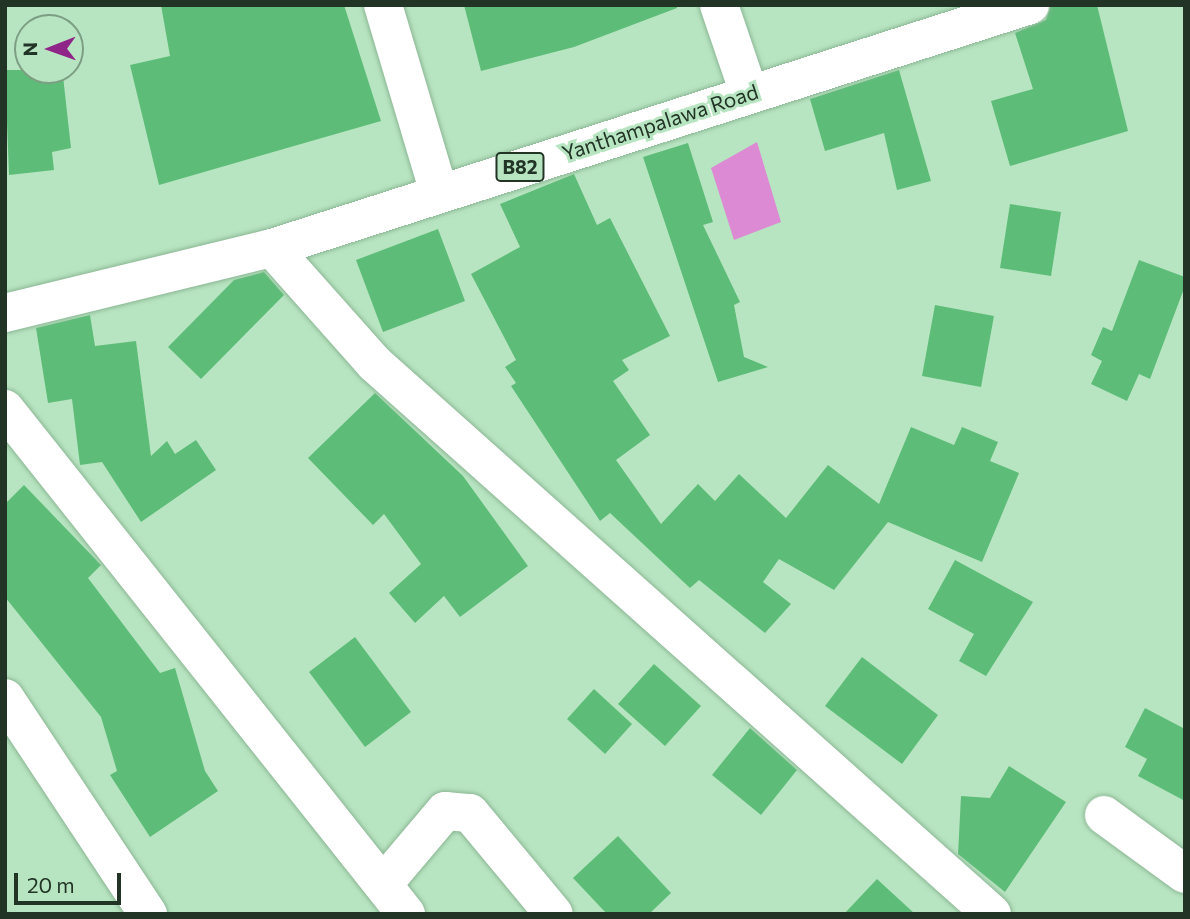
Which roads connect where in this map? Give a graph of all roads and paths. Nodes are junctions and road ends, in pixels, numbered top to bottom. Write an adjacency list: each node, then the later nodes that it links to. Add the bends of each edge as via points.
1 (383, 5): 5 (street)
2 (719, 5): 4 (street)
3 (1030, 5): 4 (street, Yanthampalawa Road / B82)
4 (749, 93): 5 (street, Yanthampalawa Road / B82)
5 (439, 193): 6 (street, Yanthampalawa Road / B82)
6 (272, 248): 7 (street, Yanthampalawa Road / B82); 16 (street, via 374,363)
7 (5, 313)
8 (5, 409): 12 (street)
9 (5, 698): 13 (street)
10 (1104, 815): 11 (street)
11 (1185, 874)
12 (385, 882): 14 (street); 15 (street, via 445,811 470,813)
13 (148, 914)
14 (406, 914)
15 (554, 914)
16 (992, 914)

